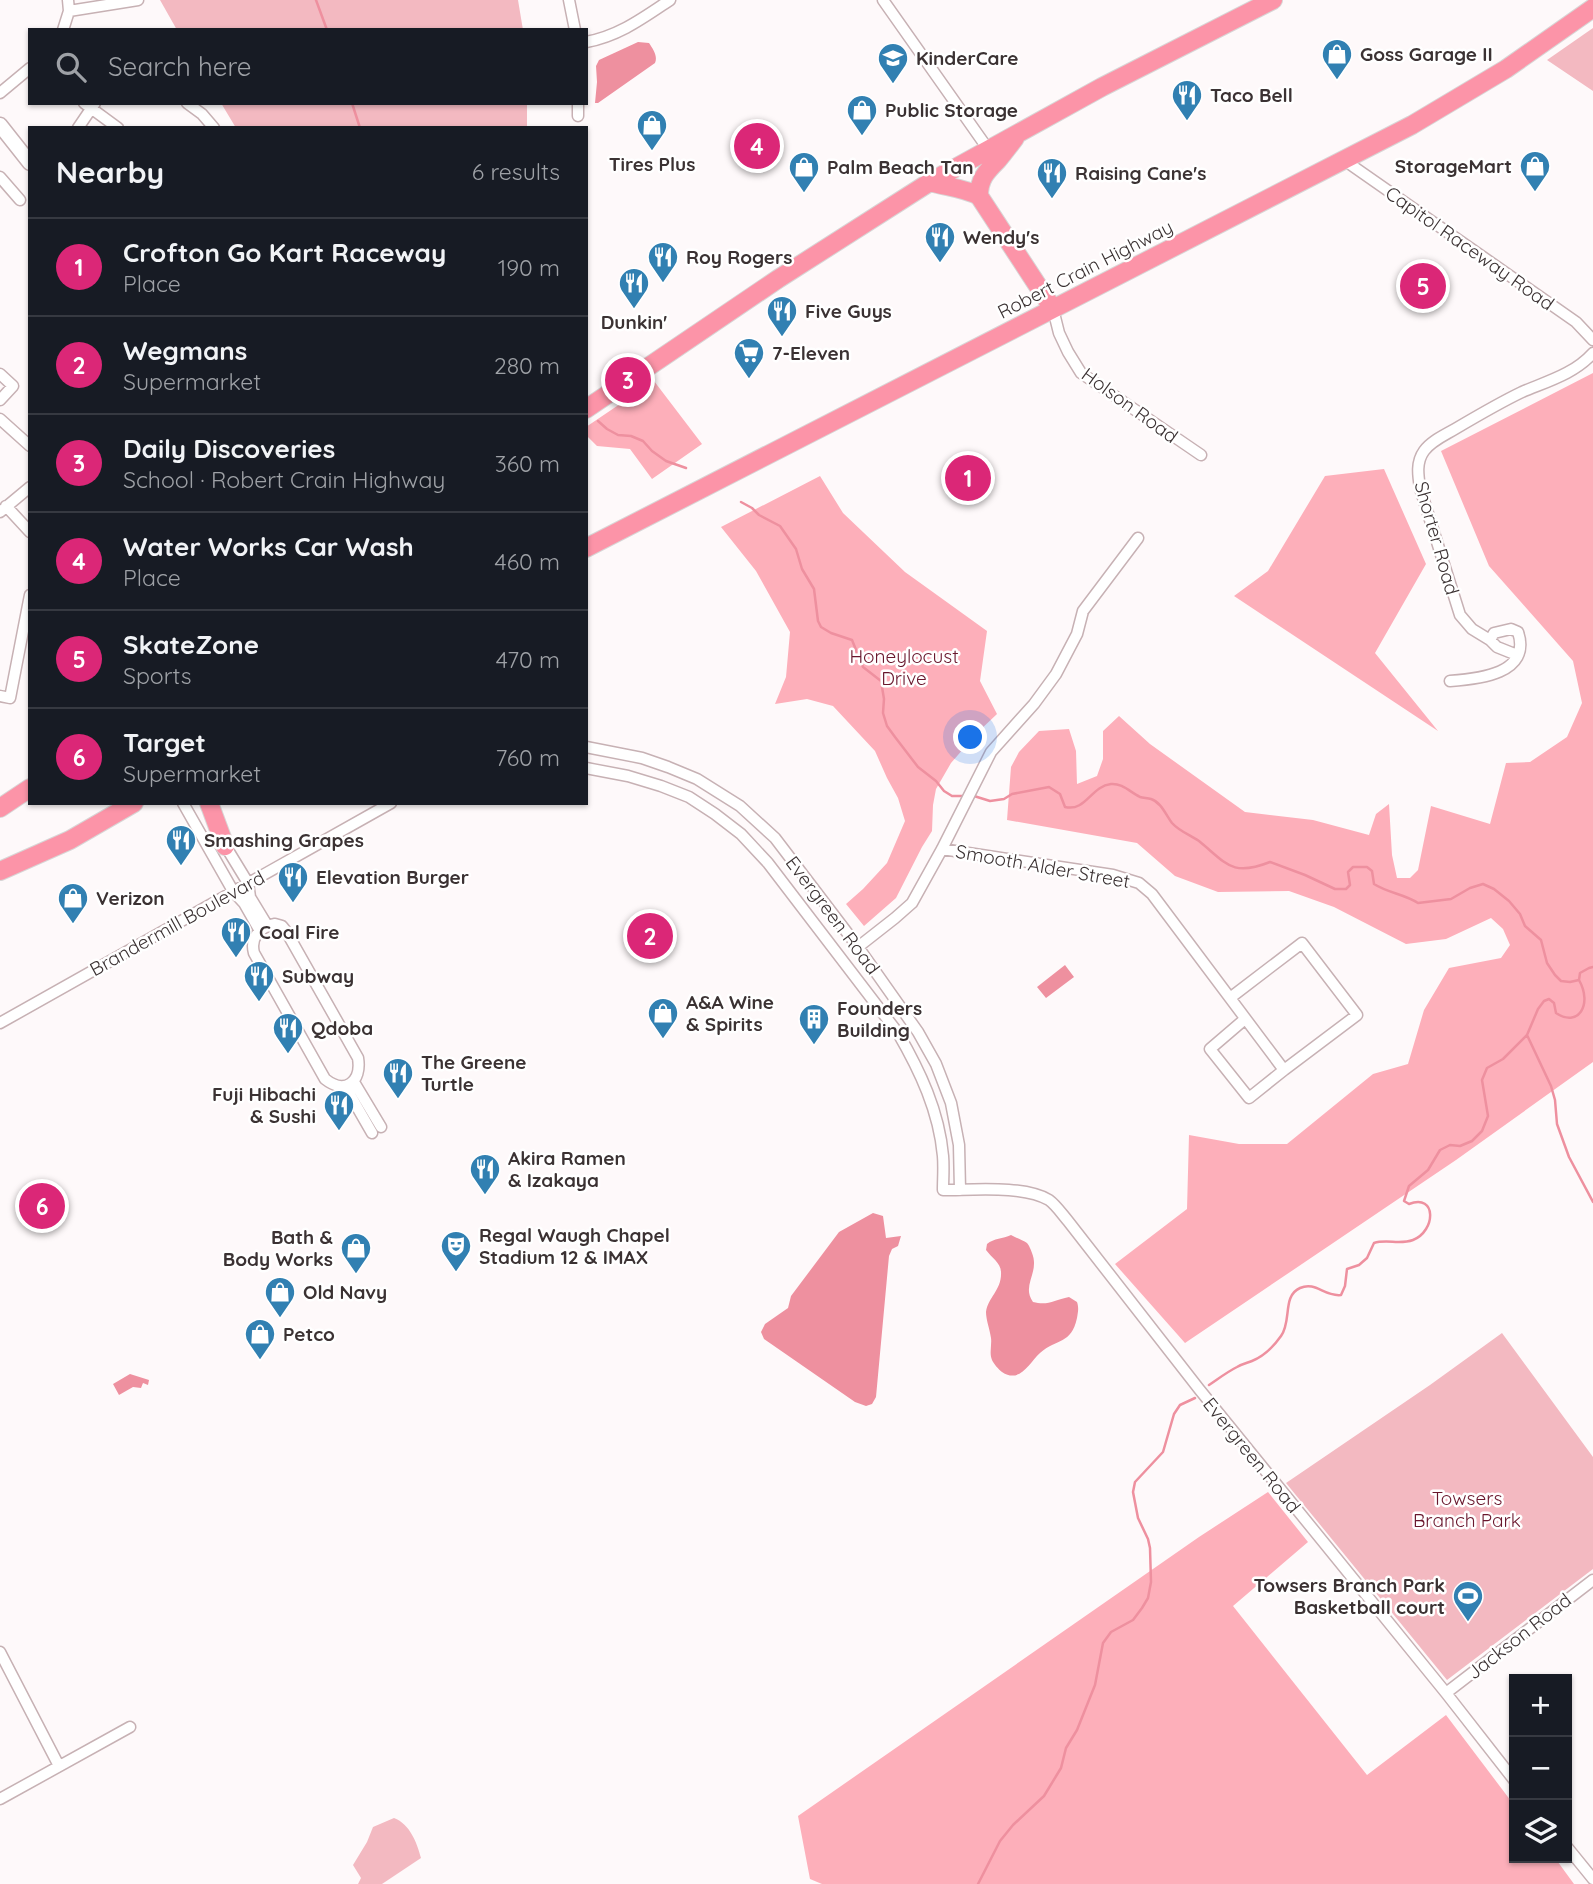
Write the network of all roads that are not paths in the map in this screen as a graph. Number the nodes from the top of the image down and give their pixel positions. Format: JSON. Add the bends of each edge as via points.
{"nodes":[{"id":1,"x":138,"y":0,"type":"edge"},
{"id":2,"x":569,"y":0,"type":"edge"},
{"id":3,"x":670,"y":0,"type":"edge"},
{"id":4,"x":883,"y":0,"type":"edge"},
{"id":5,"x":1261,"y":3,"type":"edge"},
{"id":6,"x":68,"y":5,"type":"edge"},
{"id":7,"x":1593,"y":8,"type":"edge"},
{"id":8,"x":63,"y":28,"type":"edge"},
{"id":9,"x":575,"y":28,"type":"edge"},
{"id":10,"x":588,"y":41,"type":"edge"},
{"id":11,"x":28,"y":70,"type":"edge"},
{"id":12,"x":0,"y":93,"type":"edge"},
{"id":13,"x":90,"y":105,"type":"edge"},
{"id":14,"x":190,"y":105,"type":"edge"},
{"id":15,"x":578,"y":105,"type":"edge"},
{"id":16,"x":578,"y":116,"type":"dead end"},
{"id":17,"x":0,"y":123,"type":"edge"},
{"id":18,"x":79,"y":126,"type":"edge"},
{"id":19,"x":116,"y":126,"type":"edge"},
{"id":20,"x":212,"y":126,"type":"edge"},
{"id":21,"x":1021,"y":131,"type":"junction"},
{"id":22,"x":988,"y":149,"type":"junction"},
{"id":23,"x":28,"y":151,"type":"edge"},
{"id":24,"x":28,"y":160,"type":"edge"},
{"id":25,"x":1344,"y":160,"type":"junction"},
{"id":26,"x":0,"y":177,"type":"edge"},
{"id":27,"x":930,"y":182,"type":"junction"},
{"id":28,"x":979,"y":196,"type":"junction"},
{"id":29,"x":20,"y":200,"type":"dead end"},
{"id":30,"x":1053,"y":309,"type":"junction"},
{"id":31,"x":1593,"y":340,"type":"edge"},
{"id":32,"x":1593,"y":352,"type":"edge"},
{"id":33,"x":0,"y":374,"type":"edge"},
{"id":34,"x":0,"y":400,"type":"edge"},
{"id":35,"x":588,"y":408,"type":"edge"},
{"id":36,"x":0,"y":419,"type":"edge"},
{"id":37,"x":28,"y":444,"type":"edge"},
{"id":38,"x":1201,"y":456,"type":"dead end"},
{"id":39,"x":28,"y":489,"type":"edge"},
{"id":40,"x":3,"y":509,"type":"edge"},
{"id":41,"x":28,"y":529,"type":"edge"},
{"id":42,"x":1138,"y":538,"type":"dead end"},
{"id":43,"x":588,"y":549,"type":"edge"},
{"id":44,"x":28,"y":605,"type":"edge"},
{"id":45,"x":1490,"y":640,"type":"junction"},
{"id":46,"x":1517,"y":655,"type":"junction"},
{"id":47,"x":1450,"y":681,"type":"dead end"},
{"id":48,"x":0,"y":696,"type":"edge"},
{"id":49,"x":588,"y":747,"type":"edge"},
{"id":50,"x":588,"y":768,"type":"edge"},
{"id":51,"x":28,"y":789,"type":"edge"},
{"id":52,"x":110,"y":805,"type":"edge"},
{"id":53,"x":131,"y":805,"type":"edge"},
{"id":54,"x":184,"y":805,"type":"edge"},
{"id":55,"x":201,"y":805,"type":"edge"},
{"id":56,"x":210,"y":805,"type":"edge"},
{"id":57,"x":386,"y":805,"type":"edge"},
{"id":58,"x":0,"y":808,"type":"edge"},
{"id":59,"x":225,"y":846,"type":"junction"},
{"id":60,"x":942,"y":849,"type":"junction"},
{"id":61,"x":0,"y":870,"type":"edge"},
{"id":62,"x":248,"y":883,"type":"junction"},
{"id":63,"x":233,"y":891,"type":"junction"},
{"id":64,"x":263,"y":928,"type":"junction"},
{"id":65,"x":858,"y":947,"type":"junction"},
{"id":66,"x":1230,"y":998,"type":"junction"},
{"id":67,"x":1245,"y":1018,"type":"junction"},
{"id":68,"x":0,"y":1023,"type":"edge"},
{"id":69,"x":1284,"y":1070,"type":"junction"},
{"id":70,"x":349,"y":1084,"type":"junction"},
{"id":71,"x":376,"y":1130,"type":"dead end"},
{"id":72,"x":960,"y":1190,"type":"junction"},
{"id":73,"x":1593,"y":1580,"type":"edge"},
{"id":74,"x":0,"y":1652,"type":"edge"},
{"id":75,"x":1446,"y":1693,"type":"junction"},
{"id":76,"x":130,"y":1727,"type":"dead end"},
{"id":77,"x":59,"y":1766,"type":"junction"},
{"id":78,"x":1509,"y":1774,"type":"edge"},
{"id":79,"x":0,"y":1799,"type":"edge"},
{"id":80,"x":1572,"y":1852,"type":"edge"},
{"id":81,"x":1593,"y":1879,"type":"edge"}],
"edges":[{"from":1,"to":6,"type":"street"},
{"from":2,"to":9,"type":"street"},
{"from":3,"to":10,"type":"street","via":[[628,28]]},
{"from":4,"to":22,"type":"street"},
{"from":5,"to":21,"type":"highway"},
{"from":6,"to":8,"type":"street"},
{"from":7,"to":25,"type":"highway","name":"Robert Crain Highway","via":[[1493,77]]},
{"from":11,"to":12,"type":"street"},
{"from":13,"to":18,"type":"street"},
{"from":13,"to":19,"type":"street"},
{"from":14,"to":20,"type":"street"},
{"from":15,"to":16,"type":"street"},
{"from":17,"to":23,"type":"street"},
{"from":17,"to":24,"type":"street"},
{"from":21,"to":22,"type":"highway"},
{"from":21,"to":28,"type":"highway","via":[[986,171]]},
{"from":22,"to":27,"type":"highway"},
{"from":25,"to":30,"type":"highway","name":"Robert Crain Highway"},
{"from":25,"to":31,"type":"street","name":"Capitol Raceway Road","via":[[1576,322]]},
{"from":26,"to":29,"type":"street"},
{"from":27,"to":28,"type":"highway"},
{"from":27,"to":35,"type":"highway"},
{"from":28,"to":30,"type":"highway"},
{"from":30,"to":38,"type":"street","name":"Holson Road","via":[[1059,334],[1081,373]]},
{"from":30,"to":43,"type":"highway","name":"Robert Crain Highway"},
{"from":32,"to":45,"type":"street","name":"Shorter Road","via":[[1567,373],[1484,412],[1433,443],[1419,462],[1420,488],[1460,615]]},
{"from":33,"to":34,"type":"street","via":[[13,386]]},
{"from":36,"to":37,"type":"street"},
{"from":39,"to":40,"type":"street"},
{"from":40,"to":41,"type":"street"},
{"from":42,"to":60,"type":"street","via":[[1083,611],[1077,634],[1056,674],[991,752]]},
{"from":44,"to":48,"type":"street","via":[[10,698]]},
{"from":45,"to":46,"type":"street","name":"Shorter Road"},
{"from":45,"to":46,"type":"street","via":[[1502,630],[1518,632]]},
{"from":46,"to":47,"type":"street","via":[[1495,675]]},
{"from":49,"to":65,"type":"street","name":"Evergreen Road","via":[[668,767],[707,784],[740,806],[775,838]]},
{"from":50,"to":72,"type":"street","name":"Evergreen Road","via":[[650,782],[689,797],[741,834],[768,863],[898,1033],[927,1087],[943,1156],[943,1190]]},
{"from":51,"to":58,"type":"highway"},
{"from":52,"to":61,"type":"highway"},
{"from":53,"to":61,"type":"highway","via":[[70,840]]},
{"from":54,"to":63,"type":"street"},
{"from":55,"to":59,"type":"street"},
{"from":56,"to":59,"type":"highway"},
{"from":57,"to":62,"type":"street","name":"Brandermill Boulevard"},
{"from":59,"to":62,"type":"street"},
{"from":60,"to":65,"type":"street","via":[[912,903]]},
{"from":60,"to":66,"type":"street","name":"Smooth Alder Street","via":[[1139,883]]},
{"from":62,"to":63,"type":"street","name":"Brandermill Boulevard"},
{"from":62,"to":64,"type":"street"},
{"from":63,"to":64,"type":"street"},
{"from":63,"to":68,"type":"street","name":"Brandermill Boulevard"},
{"from":64,"to":70,"type":"street","via":[[253,940],[254,953],[325,1079]]},
{"from":64,"to":70,"type":"street","via":[[275,924],[286,930],[358,1058],[360,1068]]},
{"from":65,"to":72,"type":"street","name":"Evergreen Road","via":[[936,1063],[951,1103],[959,1145]]},
{"from":66,"to":67,"type":"street","name":"Smooth Alder Street"},
{"from":66,"to":69,"type":"street","via":[[1302,943],[1357,1015]]},
{"from":67,"to":69,"type":"street","name":"Smooth Alder Street"},
{"from":67,"to":69,"type":"street","via":[[1210,1049],[1249,1098]]},
{"from":70,"to":71,"type":"street"},
{"from":72,"to":75,"type":"street","name":"Evergreen Road","via":[[1034,1193],[1051,1201]]},
{"from":73,"to":75,"type":"street","name":"Jackson Road"},
{"from":74,"to":77,"type":"street"},
{"from":75,"to":78,"type":"street","name":"Evergreen Road"},
{"from":76,"to":77,"type":"street"},
{"from":77,"to":79,"type":"street"},
{"from":80,"to":81,"type":"street"}]}
